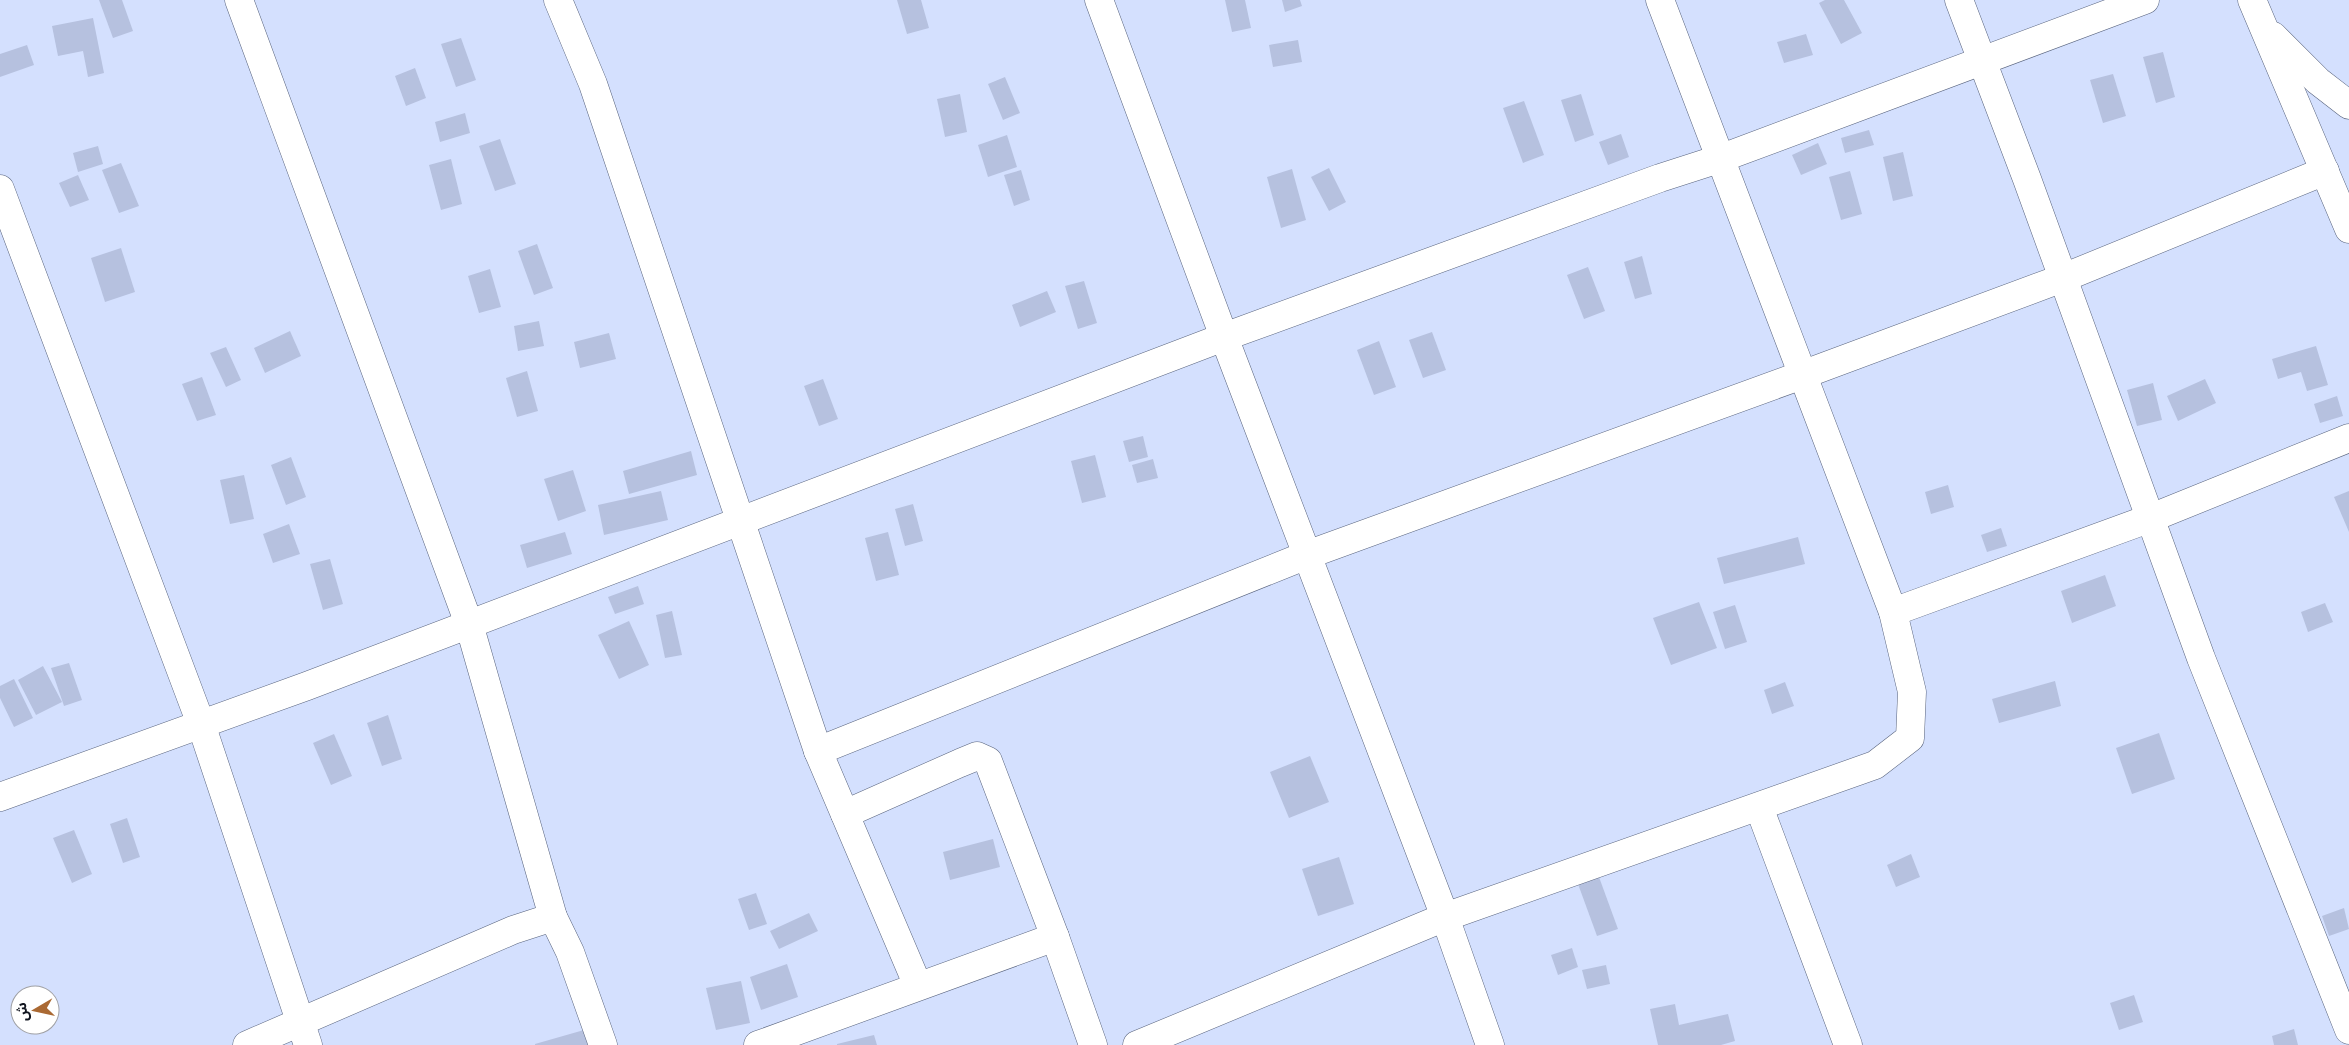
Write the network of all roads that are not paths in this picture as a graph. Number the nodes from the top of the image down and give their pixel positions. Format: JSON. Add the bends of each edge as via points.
{"nodes":[{"id":1,"x":239,"y":0,"type":"edge"},
{"id":2,"x":558,"y":0,"type":"edge"},
{"id":3,"x":1099,"y":0,"type":"edge"},
{"id":4,"x":1660,"y":0,"type":"edge"},
{"id":5,"x":1959,"y":0,"type":"edge"},
{"id":6,"x":2145,"y":0,"type":"edge"},
{"id":7,"x":2252,"y":0,"type":"edge"},
{"id":8,"x":2264,"y":26,"type":"junction"},
{"id":9,"x":1982,"y":60,"type":"junction"},
{"id":10,"x":2349,"y":105,"type":"edge"},
{"id":11,"x":1719,"y":159,"type":"junction"},
{"id":12,"x":2324,"y":171,"type":"junction"},
{"id":13,"x":0,"y":188,"type":"edge"},
{"id":14,"x":2349,"y":229,"type":"edge"},
{"id":15,"x":2063,"y":278,"type":"junction"},
{"id":16,"x":1224,"y":337,"type":"junction"},
{"id":17,"x":1802,"y":376,"type":"junction"},
{"id":18,"x":2349,"y":438,"type":"edge"},
{"id":19,"x":2151,"y":518,"type":"junction"},
{"id":20,"x":740,"y":522,"type":"junction"},
{"id":21,"x":1307,"y":555,"type":"junction"},
{"id":22,"x":1893,"y":612,"type":"junction"},
{"id":23,"x":469,"y":624,"type":"junction"},
{"id":24,"x":201,"y":724,"type":"junction"},
{"id":25,"x":818,"y":751,"type":"junction"},
{"id":26,"x":0,"y":797,"type":"edge"},
{"id":27,"x":1758,"y":807,"type":"junction"},
{"id":28,"x":844,"y":814,"type":"junction"},
{"id":29,"x":553,"y":917,"type":"junction"},
{"id":30,"x":1445,"y":917,"type":"junction"},
{"id":31,"x":1055,"y":938,"type":"junction"},
{"id":32,"x":918,"y":986,"type":"junction"},
{"id":33,"x":2349,"y":1030,"type":"edge"},
{"id":34,"x":303,"y":1034,"type":"edge"},
{"id":35,"x":247,"y":1045,"type":"edge"},
{"id":36,"x":603,"y":1045,"type":"edge"},
{"id":37,"x":758,"y":1045,"type":"edge"},
{"id":38,"x":1093,"y":1045,"type":"edge"},
{"id":39,"x":1137,"y":1045,"type":"edge"},
{"id":40,"x":1490,"y":1045,"type":"edge"},
{"id":41,"x":1848,"y":1045,"type":"edge"}],
"edges":[{"from":1,"to":23,"type":"street"},
{"from":2,"to":20,"type":"street","via":[[593,84]]},
{"from":3,"to":16,"type":"street"},
{"from":4,"to":11,"type":"street"},
{"from":5,"to":9,"type":"street"},
{"from":6,"to":9,"type":"street"},
{"from":7,"to":8,"type":"street"},
{"from":8,"to":10,"type":"street","via":[[2318,81]]},
{"from":8,"to":12,"type":"street"},
{"from":9,"to":11,"type":"street"},
{"from":9,"to":15,"type":"street"},
{"from":11,"to":16,"type":"street"},
{"from":11,"to":17,"type":"street"},
{"from":12,"to":14,"type":"street"},
{"from":12,"to":15,"type":"street"},
{"from":13,"to":24,"type":"street"},
{"from":15,"to":17,"type":"street"},
{"from":15,"to":19,"type":"street"},
{"from":16,"to":20,"type":"street"},
{"from":16,"to":21,"type":"street"},
{"from":17,"to":21,"type":"street"},
{"from":17,"to":22,"type":"street"},
{"from":18,"to":19,"type":"street"},
{"from":19,"to":22,"type":"street"},
{"from":19,"to":33,"type":"street","via":[[2201,658]]},
{"from":20,"to":23,"type":"street"},
{"from":20,"to":25,"type":"street"},
{"from":21,"to":25,"type":"street"},
{"from":21,"to":30,"type":"street"},
{"from":22,"to":27,"type":"street","via":[[1912,692],[1910,738],[1875,765]]},
{"from":23,"to":24,"type":"street"},
{"from":23,"to":29,"type":"street"},
{"from":24,"to":26,"type":"street"},
{"from":24,"to":34,"type":"street"},
{"from":25,"to":28,"type":"street"},
{"from":27,"to":30,"type":"street"},
{"from":27,"to":41,"type":"street"},
{"from":28,"to":31,"type":"street","via":[[977,756],[988,761]]},
{"from":28,"to":32,"type":"street"},
{"from":29,"to":34,"type":"street","via":[[513,930]]},
{"from":29,"to":36,"type":"street","via":[[570,952]]},
{"from":30,"to":39,"type":"street"},
{"from":30,"to":40,"type":"street"},
{"from":31,"to":32,"type":"street"},
{"from":31,"to":38,"type":"street"},
{"from":32,"to":37,"type":"street"},
{"from":34,"to":35,"type":"street"}]}
